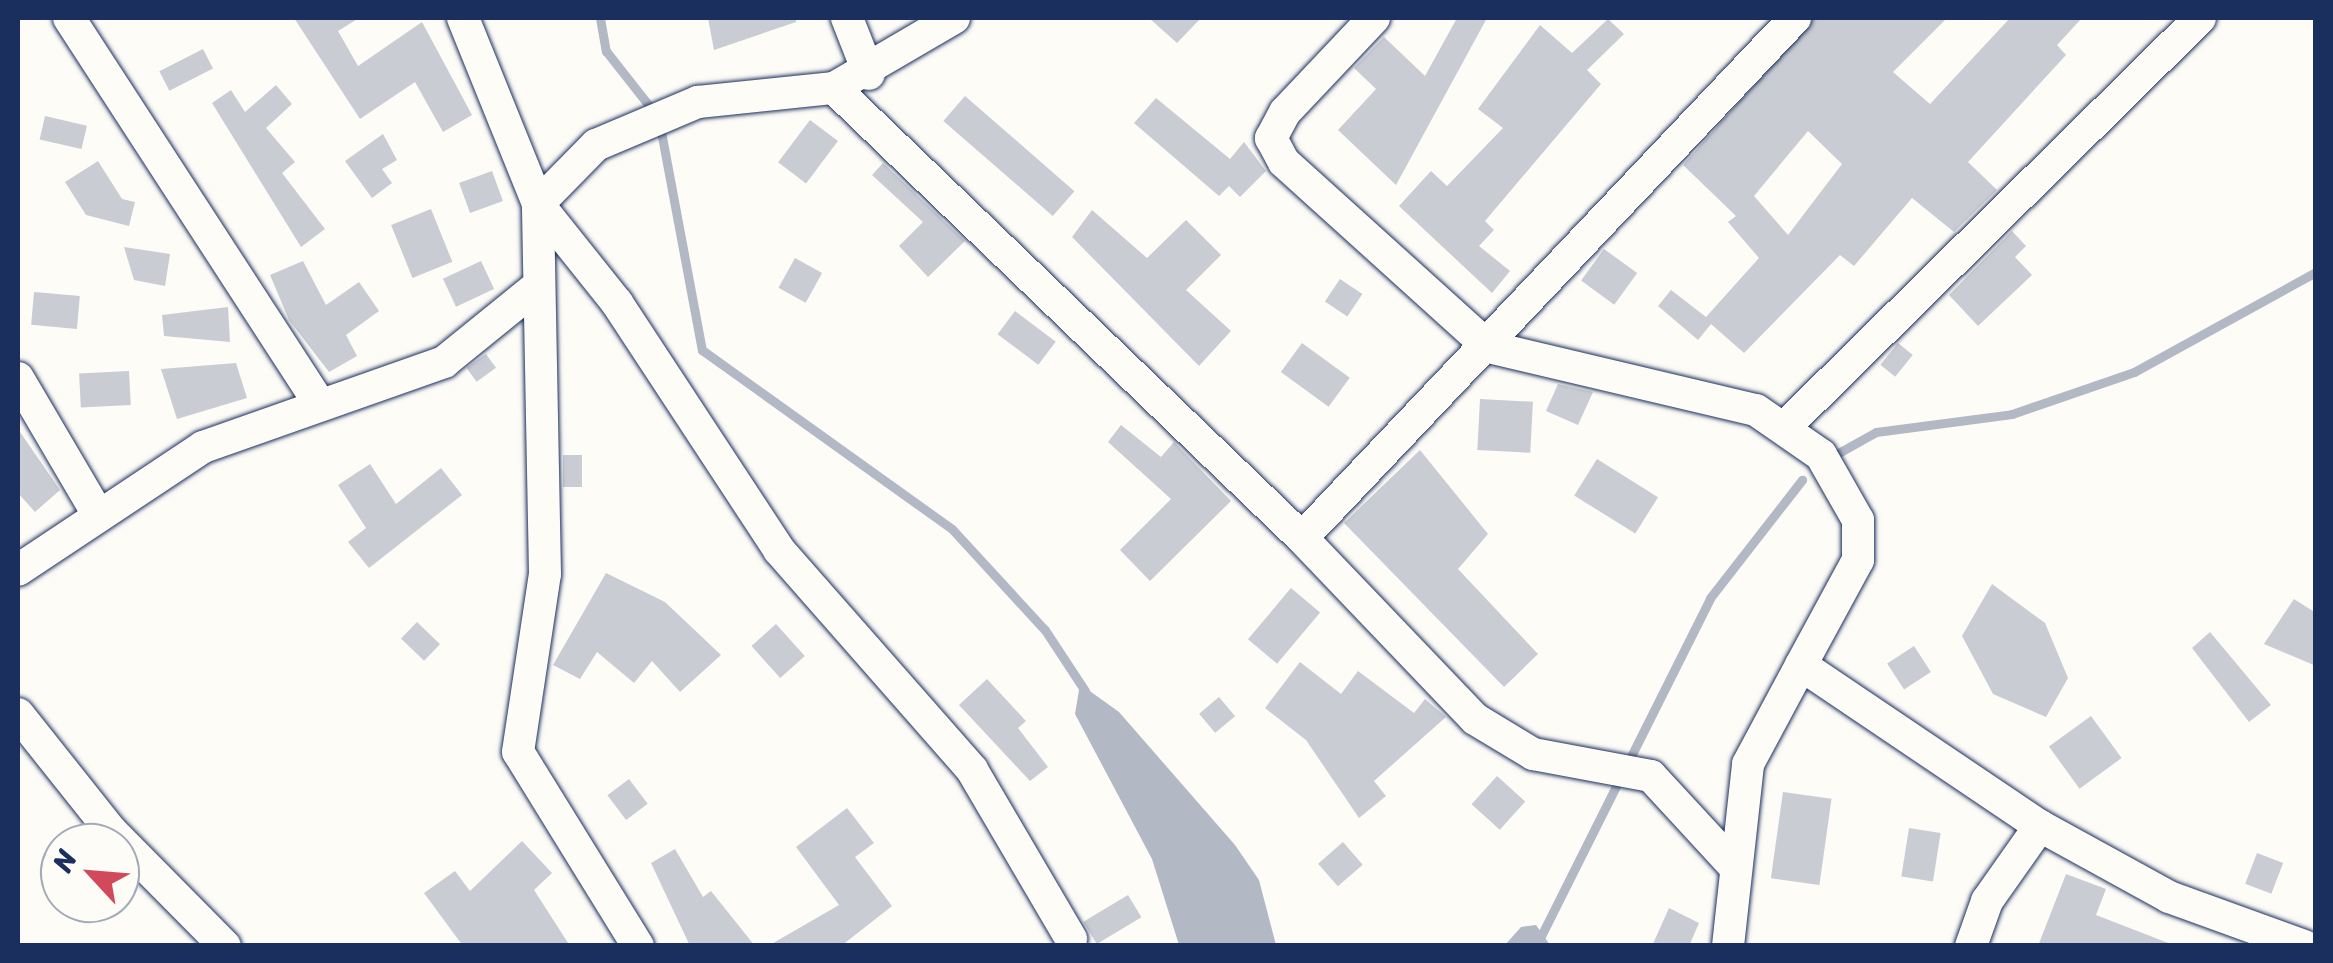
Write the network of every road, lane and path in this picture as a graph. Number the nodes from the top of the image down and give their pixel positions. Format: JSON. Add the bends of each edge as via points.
{"nodes":[{"id":1,"x":70,"y":18,"type":"edge"},
{"id":2,"x":464,"y":18,"type":"edge"},
{"id":3,"x":847,"y":18,"type":"edge"},
{"id":4,"x":954,"y":18,"type":"edge"},
{"id":5,"x":1374,"y":18,"type":"edge"},
{"id":6,"x":1795,"y":18,"type":"edge"},
{"id":7,"x":2200,"y":18,"type":"edge"},
{"id":8,"x":868,"y":74,"type":"junction"},
{"id":9,"x":834,"y":88,"type":"junction"},
{"id":10,"x":538,"y":204,"type":"junction"},
{"id":11,"x":534,"y":290,"type":"junction"},
{"id":12,"x":1488,"y":347,"type":"junction"},
{"id":13,"x":18,"y":378,"type":"edge"},
{"id":14,"x":320,"y":404,"type":"junction"},
{"id":15,"x":1787,"y":425,"type":"junction"},
{"id":16,"x":96,"y":510,"type":"junction"},
{"id":17,"x":1302,"y":538,"type":"junction"},
{"id":18,"x":18,"y":570,"type":"edge"},
{"id":19,"x":1802,"y":665,"type":"junction"},
{"id":20,"x":18,"y":714,"type":"edge"},
{"id":21,"x":2040,"y":826,"type":"junction"},
{"id":22,"x":1735,"y":868,"type":"junction"},
{"id":23,"x":1071,"y":939,"type":"dead end"},
{"id":24,"x":225,"y":946,"type":"edge"},
{"id":25,"x":638,"y":946,"type":"edge"},
{"id":26,"x":1728,"y":946,"type":"edge"},
{"id":27,"x":1971,"y":946,"type":"edge"},
{"id":28,"x":2304,"y":946,"type":"edge"}],
"edges":[{"from":1,"to":14,"type":"street"},
{"from":2,"to":10,"type":"street"},
{"from":3,"to":8,"type":"street"},
{"from":4,"to":8,"type":"street"},
{"from":5,"to":12,"type":"street","via":[[1271,138],[1284,162]]},
{"from":6,"to":12,"type":"street"},
{"from":7,"to":15,"type":"street"},
{"from":8,"to":9,"type":"street"},
{"from":9,"to":10,"type":"street","via":[[698,102],[596,145]]},
{"from":9,"to":17,"type":"street"},
{"from":10,"to":11,"type":"street"},
{"from":10,"to":23,"type":"street","via":[[617,303],[779,550],[972,770]]},
{"from":11,"to":14,"type":"street","via":[[444,362]]},
{"from":11,"to":25,"type":"street","via":[[544,574],[518,752]]},
{"from":12,"to":15,"type":"street"},
{"from":12,"to":17,"type":"street"},
{"from":13,"to":16,"type":"street"},
{"from":14,"to":16,"type":"street","via":[[204,447]]},
{"from":15,"to":19,"type":"street","via":[[1821,455],[1861,528],[1858,560]]},
{"from":16,"to":18,"type":"street"},
{"from":17,"to":22,"type":"street","via":[[1498,737],[1533,754],[1651,776]]},
{"from":19,"to":21,"type":"street"},
{"from":19,"to":22,"type":"street","via":[[1748,764]]},
{"from":20,"to":24,"type":"street","via":[[111,831]]},
{"from":21,"to":27,"type":"street","via":[[1987,902]]},
{"from":21,"to":28,"type":"street","via":[[2170,896]]},
{"from":22,"to":26,"type":"street"}]}
